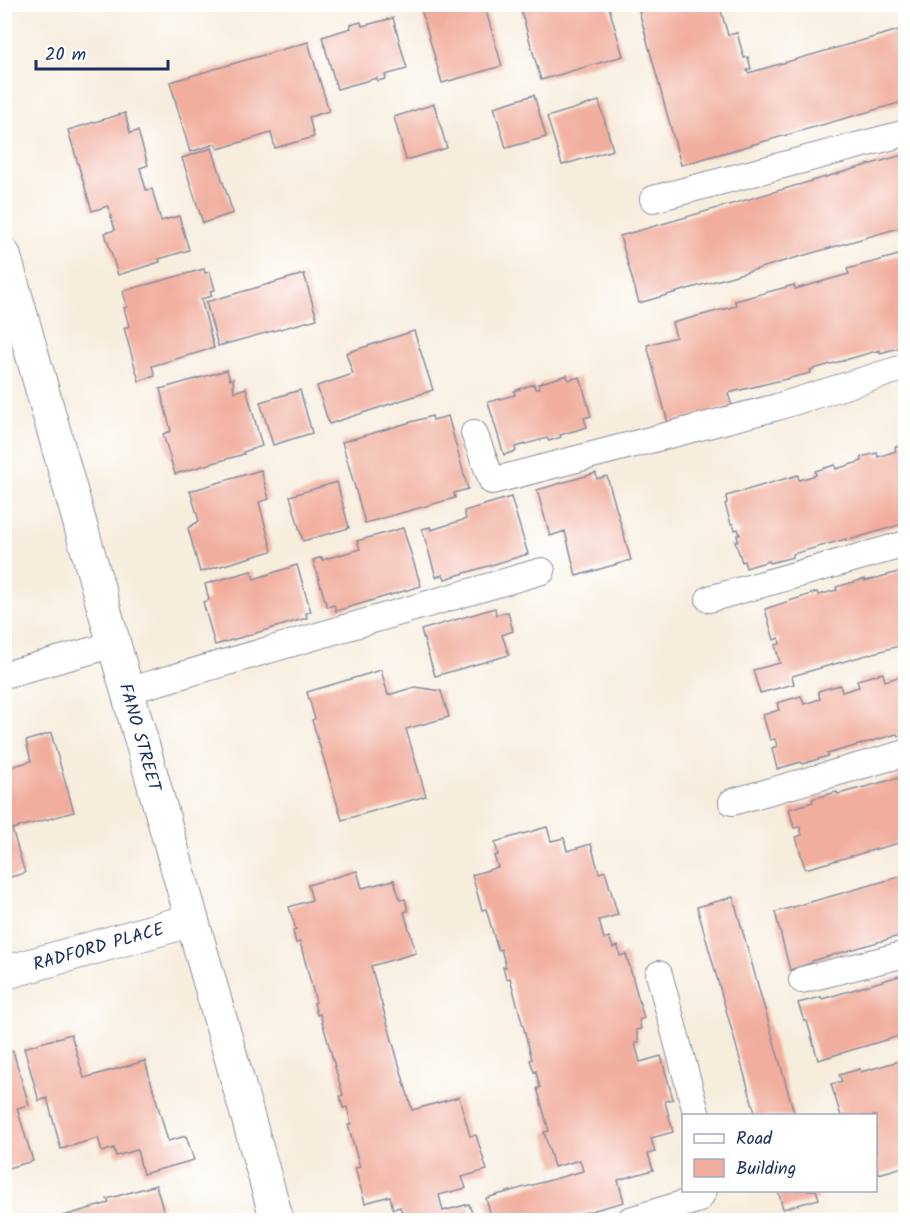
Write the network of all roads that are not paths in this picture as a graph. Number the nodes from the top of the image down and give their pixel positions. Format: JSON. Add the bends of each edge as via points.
{"nodes":[{"id":1,"x":906,"y":133,"type":"edge"},
{"id":2,"x":653,"y":199,"type":"dead end"},
{"id":3,"x":4,"y":255,"type":"edge"},
{"id":4,"x":906,"y":367,"type":"edge"},
{"id":5,"x":474,"y":433,"type":"dead end"},
{"id":6,"x":906,"y":544,"type":"edge"},
{"id":7,"x":542,"y":571,"type":"dead end"},
{"id":8,"x":709,"y":599,"type":"dead end"},
{"id":9,"x":115,"y":644,"type":"junction"},
{"id":10,"x":4,"y":675,"type":"edge"},
{"id":11,"x":128,"y":691,"type":"junction"},
{"id":12,"x":906,"y":753,"type":"edge"},
{"id":13,"x":732,"y":802,"type":"dead end"},
{"id":14,"x":192,"y":920,"type":"junction"},
{"id":15,"x":906,"y":954,"type":"edge"},
{"id":16,"x":4,"y":973,"type":"edge"},
{"id":17,"x":659,"y":974,"type":"dead end"},
{"id":18,"x":802,"y":980,"type":"dead end"},
{"id":19,"x":696,"y":1114,"type":"edge"},
{"id":20,"x":703,"y":1192,"type":"edge"},
{"id":21,"x":277,"y":1221,"type":"edge"},
{"id":22,"x":630,"y":1221,"type":"edge"}],
"edges":[{"from":1,"to":2,"type":"lane"},
{"from":3,"to":9,"type":"street","name":"FANO STREET"},
{"from":4,"to":5,"type":"lane","via":[[777,407],[492,481]]},
{"from":6,"to":8,"type":"lane"},
{"from":7,"to":11,"type":"lane"},
{"from":9,"to":10,"type":"lane"},
{"from":9,"to":11,"type":"street","name":"FANO STREET"},
{"from":11,"to":14,"type":"street","name":"FANO STREET"},
{"from":12,"to":13,"type":"lane"},
{"from":14,"to":16,"type":"street","name":"RADFORD PLACE"},
{"from":14,"to":21,"type":"street","name":"FANO STREET"},
{"from":15,"to":18,"type":"lane"},
{"from":17,"to":19,"type":"lane"},
{"from":20,"to":22,"type":"lane","via":[[699,1199]]}]}
